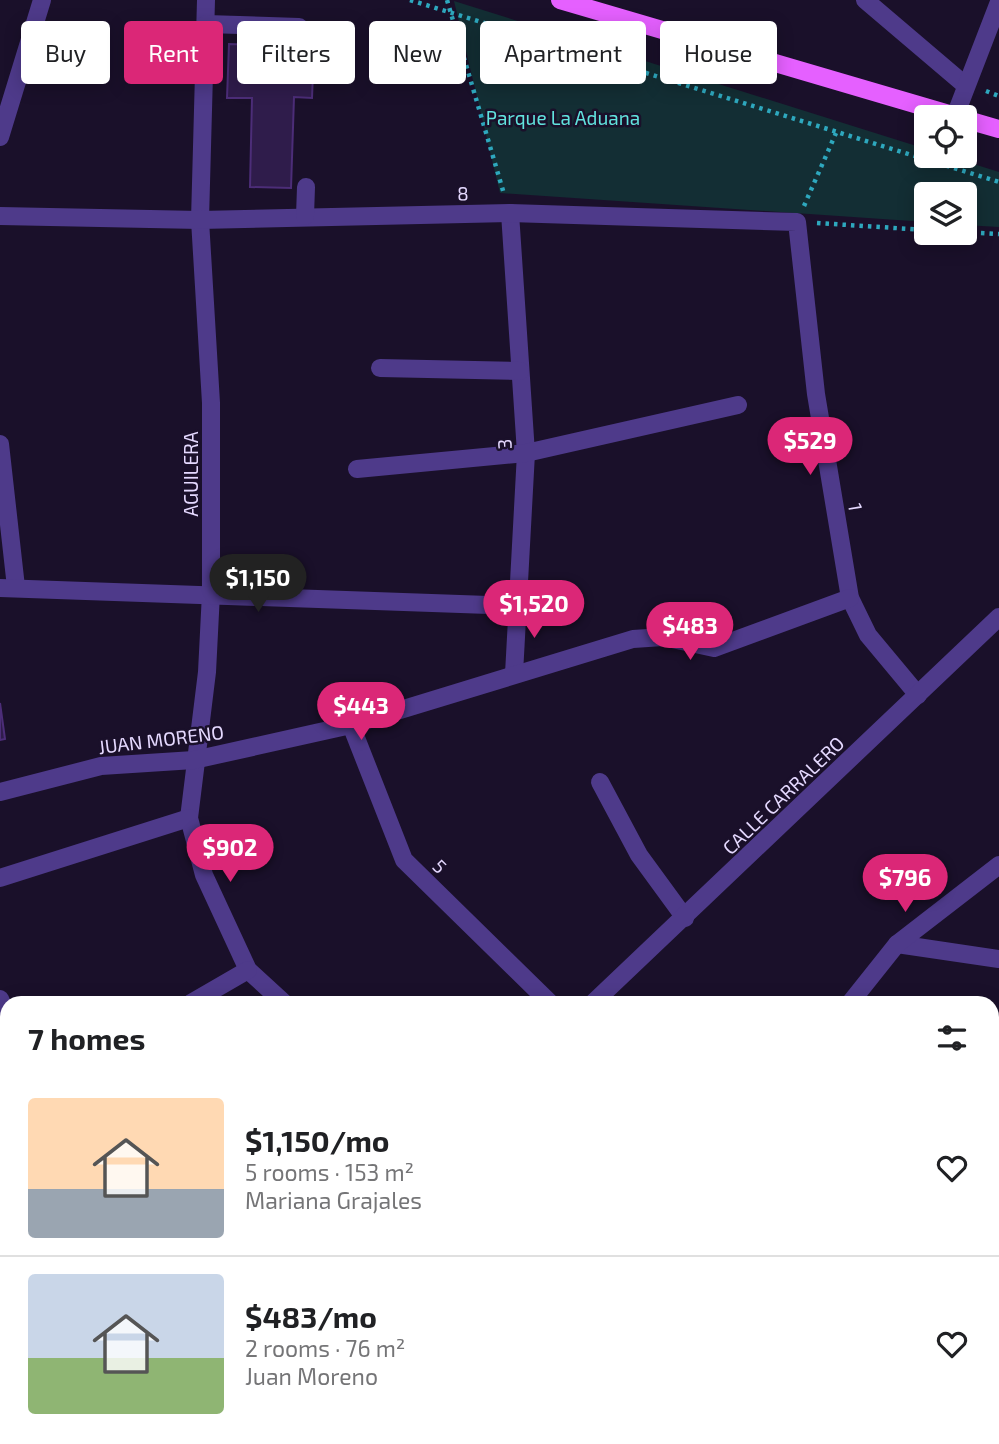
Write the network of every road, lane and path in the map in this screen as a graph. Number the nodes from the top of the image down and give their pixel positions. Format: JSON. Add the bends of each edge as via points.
{"nodes":[{"id":1,"x":42,"y":0,"type":"edge"},
{"id":2,"x":206,"y":0,"type":"edge"},
{"id":3,"x":410,"y":0,"type":"edge"},
{"id":4,"x":447,"y":0,"type":"edge"},
{"id":5,"x":560,"y":0,"type":"edge"},
{"id":6,"x":865,"y":0,"type":"edge"},
{"id":7,"x":999,"y":2,"type":"edge"},
{"id":8,"x":450,"y":12,"type":"junction"},
{"id":9,"x":206,"y":21,"type":"edge"},
{"id":10,"x":204,"y":84,"type":"edge"},
{"id":11,"x":965,"y":85,"type":"junction"},
{"id":12,"x":918,"y":105,"type":"edge"},
{"id":13,"x":961,"y":105,"type":"edge"},
{"id":14,"x":977,"y":122,"type":"edge"},
{"id":15,"x":999,"y":129,"type":"edge"},
{"id":16,"x":836,"y":133,"type":"junction"},
{"id":17,"x":0,"y":137,"type":"edge"},
{"id":18,"x":999,"y":182,"type":"edge"},
{"id":19,"x":306,"y":187,"type":"dead end"},
{"id":20,"x":510,"y":213,"type":"junction"},
{"id":21,"x":0,"y":216,"type":"edge"},
{"id":22,"x":305,"y":216,"type":"junction"},
{"id":23,"x":200,"y":220,"type":"junction"},
{"id":24,"x":797,"y":222,"type":"junction"},
{"id":25,"x":914,"y":229,"type":"edge"},
{"id":26,"x":977,"y":233,"type":"edge"},
{"id":27,"x":999,"y":234,"type":"edge"},
{"id":28,"x":380,"y":368,"type":"dead end"},
{"id":29,"x":520,"y":371,"type":"junction"},
{"id":30,"x":738,"y":405,"type":"dead end"},
{"id":31,"x":0,"y":444,"type":"edge"},
{"id":32,"x":526,"y":453,"type":"junction"},
{"id":33,"x":357,"y":469,"type":"dead end"},
{"id":34,"x":8,"y":587,"type":"edge"},
{"id":35,"x":211,"y":593,"type":"junction"},
{"id":36,"x":850,"y":598,"type":"junction"},
{"id":37,"x":516,"y":606,"type":"junction"},
{"id":38,"x":999,"y":617,"type":"edge"},
{"id":39,"x":514,"y":674,"type":"junction"},
{"id":40,"x":918,"y":695,"type":"junction"},
{"id":41,"x":351,"y":725,"type":"junction"},
{"id":42,"x":194,"y":760,"type":"junction"},
{"id":43,"x":600,"y":782,"type":"dead end"},
{"id":44,"x":0,"y":792,"type":"edge"},
{"id":45,"x":189,"y":818,"type":"junction"},
{"id":46,"x":999,"y":865,"type":"edge"},
{"id":47,"x":0,"y":878,"type":"edge"},
{"id":48,"x":685,"y":918,"type":"junction"},
{"id":49,"x":897,"y":944,"type":"junction"},
{"id":50,"x":999,"y":959,"type":"edge"},
{"id":51,"x":248,"y":970,"type":"junction"},
{"id":52,"x":203,"y":996,"type":"edge"},
{"id":53,"x":276,"y":996,"type":"edge"},
{"id":54,"x":543,"y":996,"type":"edge"},
{"id":55,"x":601,"y":996,"type":"edge"},
{"id":56,"x":856,"y":996,"type":"edge"}],
"edges":[{"from":1,"to":17,"type":"street"},
{"from":2,"to":9,"type":"street","name":"AGUILERA"},
{"from":3,"to":8,"type":"path"},
{"from":4,"to":8,"type":"path"},
{"from":5,"to":12,"type":"main road"},
{"from":6,"to":11,"type":"street"},
{"from":7,"to":11,"type":"street"},
{"from":8,"to":16,"type":"path"},
{"from":8,"to":20,"type":"path"},
{"from":10,"to":23,"type":"street","name":"AGUILERA"},
{"from":11,"to":13,"type":"street"},
{"from":14,"to":15,"type":"main road"},
{"from":16,"to":18,"type":"path"},
{"from":16,"to":24,"type":"path"},
{"from":19,"to":22,"type":"street"},
{"from":20,"to":22,"type":"street","name":"8"},
{"from":20,"to":24,"type":"street","name":"8"},
{"from":20,"to":29,"type":"street","name":"3"},
{"from":21,"to":23,"type":"street","name":"8"},
{"from":22,"to":23,"type":"street","name":"8"},
{"from":23,"to":35,"type":"street","name":"AGUILERA","via":[[211,403]]},
{"from":24,"to":25,"type":"path"},
{"from":24,"to":36,"type":"street","name":"1","via":[[817,394]]},
{"from":26,"to":27,"type":"path"},
{"from":28,"to":29,"type":"street"},
{"from":29,"to":32,"type":"street","name":"3"},
{"from":30,"to":32,"type":"street"},
{"from":31,"to":34,"type":"street"},
{"from":32,"to":33,"type":"street"},
{"from":32,"to":37,"type":"street","name":"3"},
{"from":34,"to":35,"type":"street"},
{"from":35,"to":37,"type":"street"},
{"from":35,"to":42,"type":"street","name":"AGUILERA","via":[[207,672]]},
{"from":36,"to":39,"type":"street","name":"JUAN MORENO","via":[[714,648],[663,637],[633,639]]},
{"from":36,"to":40,"type":"street","name":"1","via":[[868,635]]},
{"from":37,"to":39,"type":"street","name":"3"},
{"from":38,"to":40,"type":"street","name":"CALLE CARRALERO"},
{"from":39,"to":41,"type":"street","name":"JUAN MORENO"},
{"from":40,"to":48,"type":"street","name":"CALLE CARRALERO"},
{"from":41,"to":42,"type":"street","name":"JUAN MORENO"},
{"from":41,"to":54,"type":"street","name":"5","via":[[404,860]]},
{"from":42,"to":44,"type":"street","name":"JUAN MORENO","via":[[101,765]]},
{"from":42,"to":45,"type":"street","name":"AGUILERA"},
{"from":43,"to":48,"type":"street","via":[[639,855]]},
{"from":45,"to":47,"type":"street"},
{"from":45,"to":51,"type":"street","name":"AGUILERA","via":[[204,875]]},
{"from":46,"to":49,"type":"street"},
{"from":48,"to":55,"type":"street","name":"CALLE CARRALERO"},
{"from":49,"to":50,"type":"street"},
{"from":49,"to":56,"type":"street"},
{"from":51,"to":52,"type":"street"},
{"from":51,"to":53,"type":"street","name":"AGUILERA"}]}
